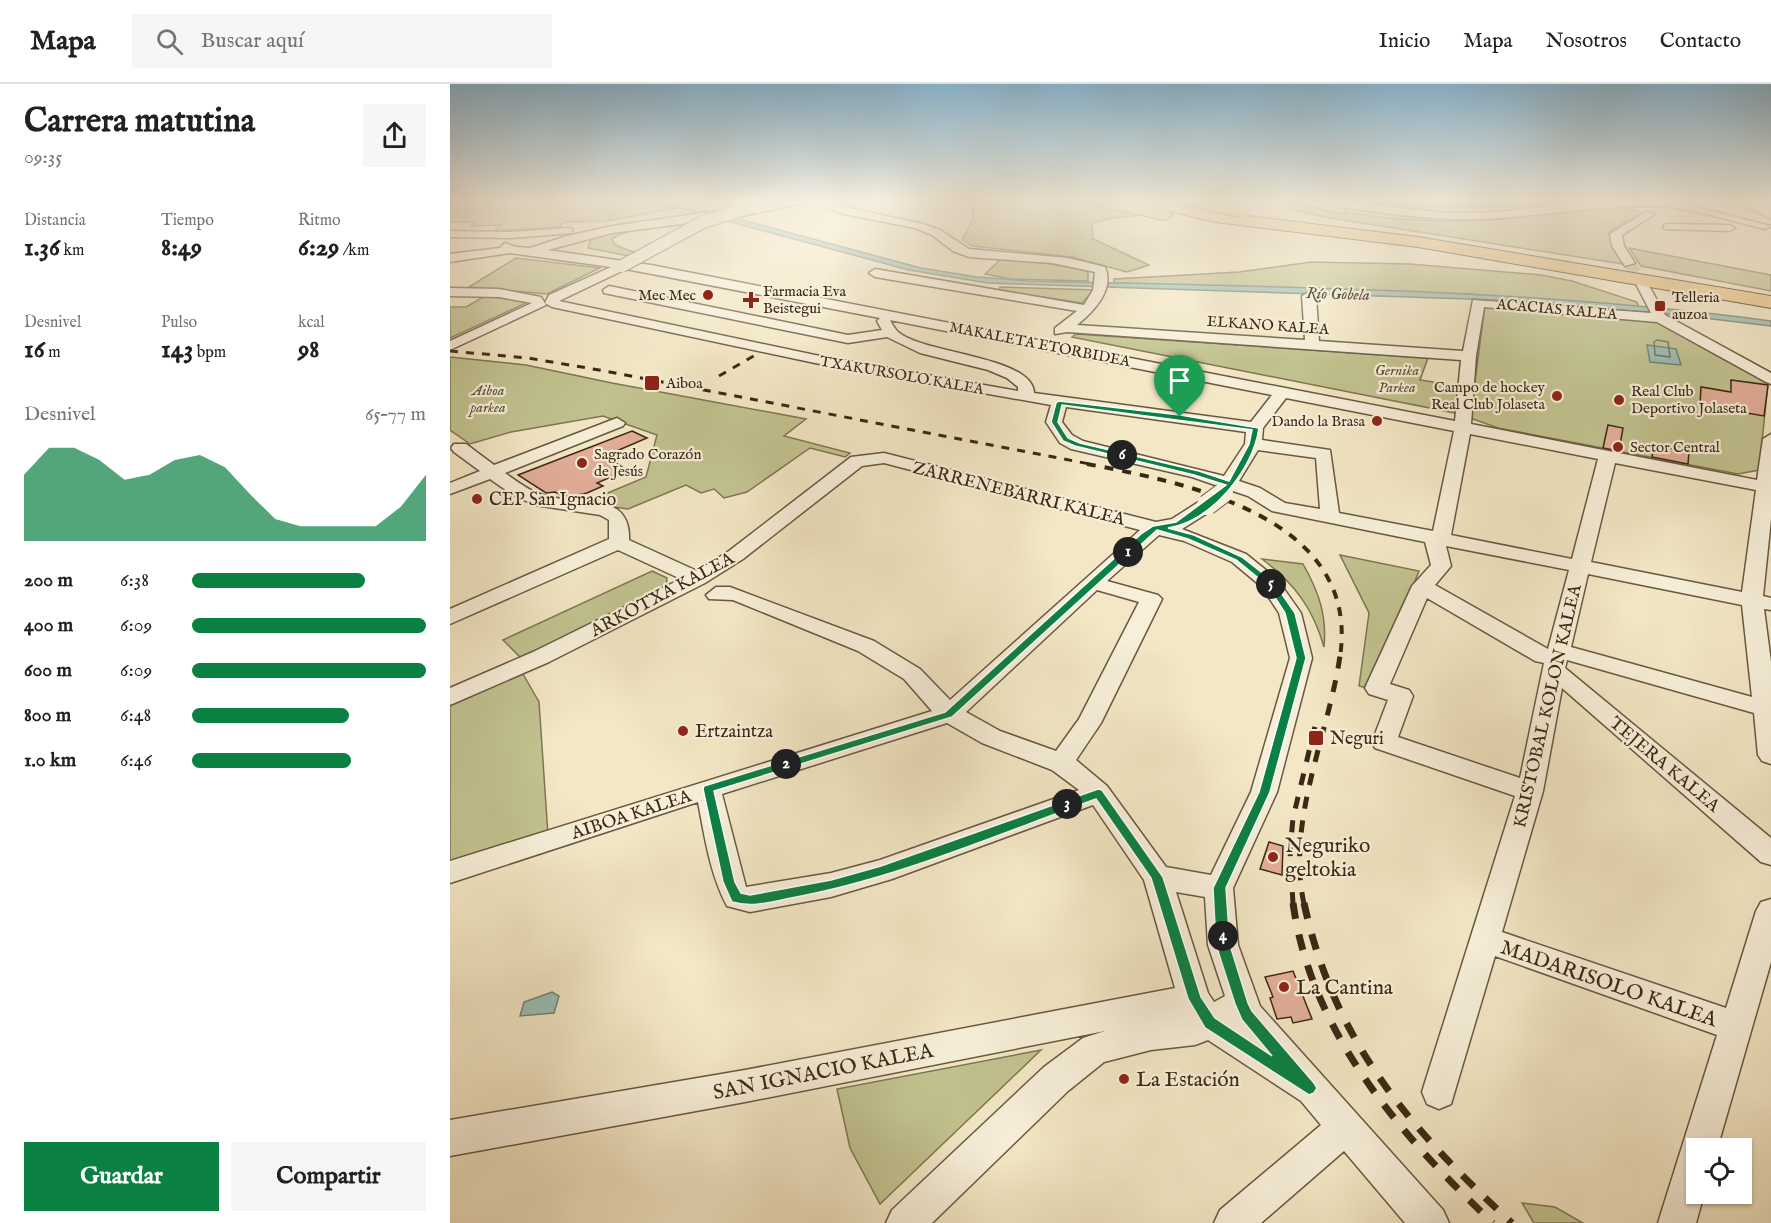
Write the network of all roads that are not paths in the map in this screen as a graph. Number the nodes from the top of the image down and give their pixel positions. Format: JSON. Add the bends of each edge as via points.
{"nodes":[{"id":1,"x":475,"y":254,"type":"edge"},
{"id":2,"x":557,"y":254,"type":"edge"},
{"id":3,"x":578,"y":254,"type":"edge"},
{"id":4,"x":649,"y":254,"type":"edge"},
{"id":5,"x":981,"y":254,"type":"edge"},
{"id":6,"x":1495,"y":254,"type":"edge"},
{"id":7,"x":1528,"y":254,"type":"edge"},
{"id":8,"x":1550,"y":254,"type":"edge"},
{"id":9,"x":1551,"y":254,"type":"edge"},
{"id":10,"x":1624,"y":254,"type":"edge"},
{"id":11,"x":450,"y":258,"type":"edge"},
{"id":12,"x":591,"y":258,"type":"junction"},
{"id":13,"x":1575,"y":258,"type":"junction"},
{"id":14,"x":1629,"y":263,"type":"tunnel mouth"},
{"id":15,"x":875,"y":273,"type":"dead end"},
{"id":16,"x":1667,"y":277,"type":"junction"},
{"id":17,"x":1641,"y":282,"type":"tunnel mouth"},
{"id":18,"x":755,"y":289,"type":"junction"},
{"id":19,"x":609,"y":290,"type":"dead end"},
{"id":20,"x":450,"y":292,"type":"edge"},
{"id":21,"x":1309,"y":296,"type":"dead end"},
{"id":22,"x":1771,"y":296,"type":"edge"},
{"id":23,"x":545,"y":302,"type":"junction"},
{"id":24,"x":1771,"y":302,"type":"edge"},
{"id":25,"x":1086,"y":309,"type":"junction"},
{"id":26,"x":708,"y":311,"type":"junction"},
{"id":27,"x":1660,"y":317,"type":"junction"},
{"id":28,"x":888,"y":325,"type":"junction"},
{"id":29,"x":673,"y":328,"type":"junction"},
{"id":30,"x":1064,"y":328,"type":"junction"},
{"id":31,"x":1042,"y":344,"type":"junction"},
{"id":32,"x":1312,"y":344,"type":"junction"},
{"id":33,"x":450,"y":346,"type":"edge"},
{"id":34,"x":1469,"y":356,"type":"junction"},
{"id":35,"x":1771,"y":379,"type":"edge"},
{"id":36,"x":1026,"y":395,"type":"junction"},
{"id":37,"x":1279,"y":396,"type":"dead end"},
{"id":38,"x":1059,"y":403,"type":"junction"},
{"id":39,"x":617,"y":423,"type":"dead end"},
{"id":40,"x":1463,"y":427,"type":"junction"},
{"id":41,"x":1254,"y":436,"type":"junction"},
{"id":42,"x":1771,"y":439,"type":"edge"},
{"id":43,"x":460,"y":448,"type":"dead end"},
{"id":44,"x":1608,"y":456,"type":"junction"},
{"id":45,"x":857,"y":461,"type":"joint"},
{"id":46,"x":494,"y":472,"type":"junction"},
{"id":47,"x":1768,"y":487,"type":"edge"},
{"id":48,"x":450,"y":489,"type":"edge"},
{"id":49,"x":1227,"y":489,"type":"junction"},
{"id":50,"x":1330,"y":516,"type":"junction"},
{"id":51,"x":1156,"y":528,"type":"junction"},
{"id":52,"x":619,"y":542,"type":"junction"},
{"id":53,"x":1440,"y":542,"type":"junction"},
{"id":54,"x":1579,"y":565,"type":"junction"},
{"id":55,"x":698,"y":579,"type":"junction"},
{"id":56,"x":1093,"y":583,"type":"junction"},
{"id":57,"x":1422,"y":586,"type":"junction"},
{"id":58,"x":716,"y":595,"type":"dead end"},
{"id":59,"x":1762,"y":601,"type":"edge"},
{"id":60,"x":450,"y":617,"type":"edge"},
{"id":61,"x":1554,"y":660,"type":"junction"},
{"id":62,"x":450,"y":697,"type":"edge"},
{"id":63,"x":1768,"y":710,"type":"edge"},
{"id":64,"x":948,"y":714,"type":"junction"},
{"id":65,"x":1771,"y":754,"type":"edge"},
{"id":66,"x":1061,"y":763,"type":"junction"},
{"id":67,"x":708,"y":789,"type":"junction"},
{"id":68,"x":1530,"y":791,"type":"junction"},
{"id":69,"x":1098,"y":793,"type":"junction"},
{"id":70,"x":1771,"y":854,"type":"edge"},
{"id":71,"x":450,"y":872,"type":"edge"},
{"id":72,"x":1168,"y":888,"type":"junction"},
{"id":73,"x":1220,"y":888,"type":"junction"},
{"id":74,"x":1771,"y":911,"type":"edge"},
{"id":75,"x":1484,"y":939,"type":"junction"},
{"id":76,"x":1241,"y":1004,"type":"junction"},
{"id":77,"x":1202,"y":1011,"type":"junction"},
{"id":78,"x":1734,"y":1026,"type":"junction"},
{"id":79,"x":1309,"y":1088,"type":"junction"},
{"id":80,"x":1440,"y":1092,"type":"dead end"},
{"id":81,"x":1346,"y":1129,"type":"junction"},
{"id":82,"x":450,"y":1138,"type":"edge"},
{"id":83,"x":1702,"y":1138,"type":"edge"},
{"id":84,"x":1686,"y":1191,"type":"edge"},
{"id":85,"x":911,"y":1221,"type":"edge"},
{"id":86,"x":1233,"y":1223,"type":"edge"},
{"id":87,"x":1430,"y":1223,"type":"edge"},
{"id":88,"x":1677,"y":1223,"type":"edge"}],
"edges":[{"from":1,"to":11,"type":"street"},
{"from":2,"to":12,"type":"street"},
{"from":3,"to":12,"type":"street"},
{"from":4,"to":23,"type":"street","bridge":true},
{"from":5,"to":25,"type":"street","via":[[1064,260],[1101,270],[1101,285]]},
{"from":6,"to":24,"type":"highway"},
{"from":7,"to":16,"type":"highway"},
{"from":8,"to":13,"type":"highway"},
{"from":9,"to":13,"type":"highway"},
{"from":10,"to":14,"type":"street"},
{"from":12,"to":18,"type":"street"},
{"from":13,"to":16,"type":"highway"},
{"from":15,"to":25,"type":"street"},
{"from":16,"to":22,"type":"highway"},
{"from":17,"to":27,"type":"street"},
{"from":18,"to":26,"type":"street"},
{"from":18,"to":28,"type":"street","via":[[867,310]]},
{"from":19,"to":26,"type":"street"},
{"from":20,"to":23,"type":"street","name":"TXAKURSOLO KALEA","via":[[499,293]]},
{"from":21,"to":32,"type":"street"},
{"from":23,"to":29,"type":"street","name":"TXAKURSOLO KALEA"},
{"from":23,"to":33,"type":"street"},
{"from":25,"to":30,"type":"street"},
{"from":26,"to":28,"type":"street","via":[[848,339]]},
{"from":26,"to":29,"type":"street"},
{"from":27,"to":34,"type":"street","name":"ACACIAS KALEA","via":[[1478,303]]},
{"from":27,"to":35,"type":"street"},
{"from":28,"to":31,"type":"street","name":"MAKALETA ETORBIDEA","via":[[915,320]]},
{"from":28,"to":36,"type":"street","via":[[919,348],[1018,376],[1026,386]]},
{"from":29,"to":36,"type":"street","name":"TXAKURSOLO KALEA","via":[[815,359]]},
{"from":30,"to":31,"type":"street"},
{"from":30,"to":32,"type":"street","name":"ELKANO KALEA"},
{"from":31,"to":40,"type":"street","name":"MAKALETA ETORBIDEA"},
{"from":32,"to":34,"type":"street","name":"ELKANO KALEA"},
{"from":34,"to":40,"type":"street","name":"ACACIAS KALEA"},
{"from":36,"to":38,"type":"street","name":"TXAKURSOLO KALEA"},
{"from":37,"to":41,"type":"street","name":"AIBOA KALEA"},
{"from":38,"to":41,"type":"street","name":"TXAKURSOLO KALEA"},
{"from":38,"to":49,"type":"street","via":[[1054,422],[1066,439],[1077,445],[1197,473]]},
{"from":39,"to":46,"type":"street"},
{"from":40,"to":44,"type":"street","name":"MAKALETA ETORBIDEA"},
{"from":40,"to":53,"type":"street","name":"ACACIAS KALEA"},
{"from":41,"to":49,"type":"street","name":"AIBOA KALEA"},
{"from":41,"to":50,"type":"street","name":"TXAKURSOLO KALEA","via":[[1324,454]]},
{"from":42,"to":47,"type":"street"},
{"from":43,"to":46,"type":"street"},
{"from":44,"to":47,"type":"street","name":"MAKALETA ETORBIDEA"},
{"from":44,"to":54,"type":"street","name":"KRISTOBAL KOLON KALEA"},
{"from":45,"to":51,"type":"street","name":"ZARRENEBARRI KALEA","via":[[885,458]]},
{"from":45,"to":55,"type":"street","name":"ARKOTXA KALEA","via":[[736,555]]},
{"from":46,"to":48,"type":"street"},
{"from":46,"to":52,"type":"street","via":[[520,493],[544,502],[604,510],[615,516],[620,522]]},
{"from":47,"to":59,"type":"street"},
{"from":49,"to":50,"type":"street","via":[[1254,492],[1279,507]]},
{"from":49,"to":51,"type":"street","name":"AIBOA KALEA","bridge":true,"via":[[1178,524]]},
{"from":50,"to":53,"type":"street"},
{"from":51,"to":56,"type":"street","name":"AIBOA KALEA"},
{"from":51,"to":73,"type":"street","name":"ZARRENEBARRI KALEA","via":[[1191,537],[1239,558],[1270,583],[1290,613],[1298,635],[1301,658],[1264,792]]},
{"from":52,"to":55,"type":"street"},
{"from":52,"to":60,"type":"street"},
{"from":53,"to":54,"type":"street"},
{"from":53,"to":57,"type":"street","name":"ACACIAS KALEA","via":[[1441,566]]},
{"from":54,"to":59,"type":"street"},
{"from":54,"to":61,"type":"street","name":"KRISTOBAL KOLON KALEA"},
{"from":55,"to":62,"type":"street","name":"ARKOTXA KALEA"},
{"from":56,"to":64,"type":"street","name":"AIBOA KALEA"},
{"from":56,"to":66,"type":"street","via":[[1151,599],[1089,723]]},
{"from":57,"to":61,"type":"street","name":"TEJERA KALEA"},
{"from":57,"to":68,"type":"street","via":[[1378,692],[1401,696],[1384,742]]},
{"from":58,"to":64,"type":"street","via":[[723,591],[740,596],[866,646],[912,674]]},
{"from":59,"to":63,"type":"street"},
{"from":61,"to":63,"type":"street"},
{"from":61,"to":68,"type":"street","name":"KRISTOBAL KOLON KALEA"},
{"from":61,"to":70,"type":"street","name":"TEJERA KALEA"},
{"from":63,"to":65,"type":"street"},
{"from":64,"to":66,"type":"street","via":[[991,737]]},
{"from":64,"to":67,"type":"street","name":"AIBOA KALEA"},
{"from":66,"to":69,"type":"street"},
{"from":67,"to":69,"type":"street","via":[[729,882],[737,898],[750,900],[882,871]]},
{"from":67,"to":71,"type":"street","name":"AIBOA KALEA"},
{"from":68,"to":75,"type":"street","name":"KRISTOBAL KOLON KALEA"},
{"from":69,"to":72,"type":"street"},
{"from":72,"to":73,"type":"street"},
{"from":72,"to":77,"type":"street"},
{"from":73,"to":76,"type":"street","via":[[1223,945]]},
{"from":74,"to":78,"type":"street"},
{"from":75,"to":78,"type":"street","name":"MADARISOLO KALEA"},
{"from":75,"to":80,"type":"street","name":"KRISTOBAL KOLON KALEA"},
{"from":76,"to":77,"type":"street","via":[[1222,1013]]},
{"from":76,"to":79,"type":"street"},
{"from":77,"to":79,"type":"street"},
{"from":77,"to":82,"type":"street","name":"SAN IGNACIO KALEA"},
{"from":77,"to":85,"type":"street","via":[[1195,1030],[1151,1035],[1095,1049],[1056,1079]]},
{"from":78,"to":83,"type":"street"},
{"from":79,"to":81,"type":"street"},
{"from":81,"to":86,"type":"street","via":[[1322,1145]]},
{"from":81,"to":87,"type":"street"},
{"from":84,"to":88,"type":"street"}]}
